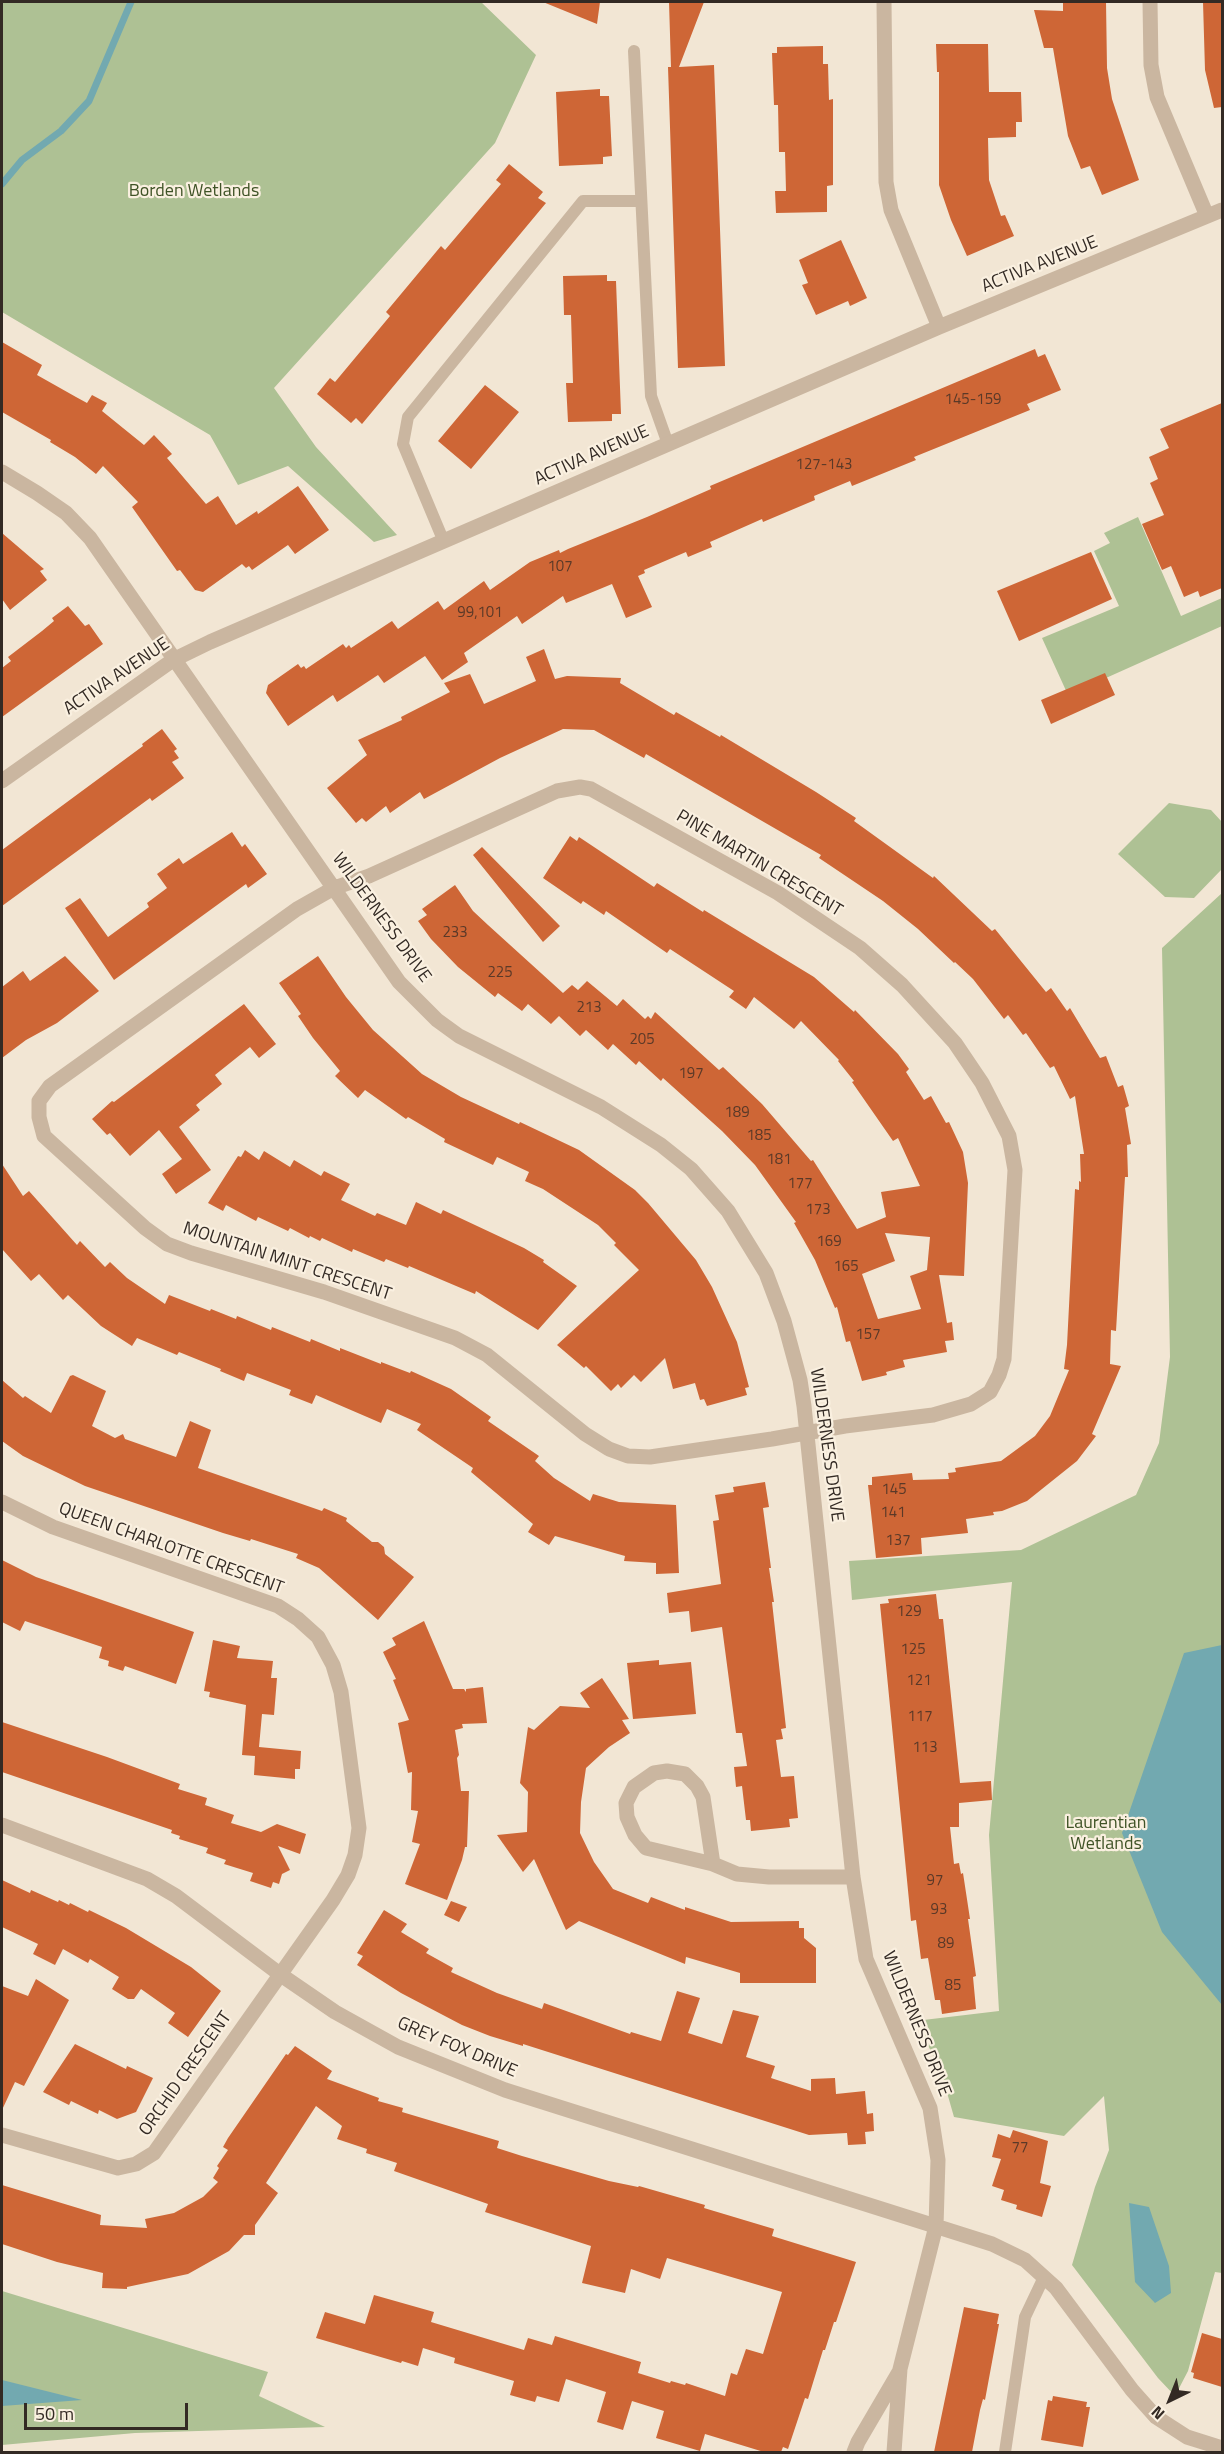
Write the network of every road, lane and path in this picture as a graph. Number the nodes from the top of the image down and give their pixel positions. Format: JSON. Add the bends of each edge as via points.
{"nodes":[{"id":1,"x":884,"y":2,"type":"edge"},
{"id":2,"x":1150,"y":2,"type":"edge"},
{"id":3,"x":634,"y":51,"type":"dead end"},
{"id":4,"x":641,"y":201,"type":"junction"},
{"id":5,"x":1222,"y":210,"type":"edge"},
{"id":6,"x":1207,"y":216,"type":"junction"},
{"id":7,"x":939,"y":327,"type":"junction"},
{"id":8,"x":668,"y":444,"type":"junction"},
{"id":9,"x":2,"y":472,"type":"edge"},
{"id":10,"x":444,"y":542,"type":"junction"},
{"id":11,"x":173,"y":660,"type":"junction"},
{"id":12,"x":2,"y":781,"type":"edge"},
{"id":13,"x":334,"y":888,"type":"junction"},
{"id":14,"x":807,"y":1431,"type":"junction"},
{"id":15,"x":2,"y":1502,"type":"edge"},
{"id":16,"x":2,"y":1825,"type":"edge"},
{"id":17,"x":713,"y":1864,"type":"junction"},
{"id":18,"x":853,"y":1877,"type":"junction"},
{"id":19,"x":281,"y":1975,"type":"junction"},
{"id":20,"x":2,"y":2135,"type":"edge"},
{"id":21,"x":936,"y":2226,"type":"junction"},
{"id":22,"x":1044,"y":2277,"type":"junction"},
{"id":23,"x":900,"y":2369,"type":"junction"},
{"id":24,"x":1222,"y":2448,"type":"edge"},
{"id":25,"x":854,"y":2452,"type":"edge"},
{"id":26,"x":894,"y":2452,"type":"edge"},
{"id":27,"x":1005,"y":2452,"type":"edge"}],
"edges":[{"from":1,"to":7,"type":"street","via":[[886,182],[891,210]]},
{"from":2,"to":6,"type":"street","via":[[1151,65],[1157,97]]},
{"from":3,"to":4,"type":"lane"},
{"from":4,"to":8,"type":"lane","via":[[651,396]]},
{"from":4,"to":10,"type":"lane","via":[[583,201],[408,417],[403,444]]},
{"from":5,"to":6,"type":"street","name":"ACTIVA AVENUE"},
{"from":6,"to":7,"type":"street","name":"ACTIVA AVENUE"},
{"from":7,"to":8,"type":"street","name":"ACTIVA AVENUE"},
{"from":8,"to":10,"type":"street","name":"ACTIVA AVENUE"},
{"from":9,"to":11,"type":"street","name":"WILDERNESS DRIVE","via":[[66,513],[90,538]]},
{"from":10,"to":11,"type":"street","name":"ACTIVA AVENUE"},
{"from":11,"to":12,"type":"street","name":"ACTIVA AVENUE"},
{"from":11,"to":13,"type":"street","name":"WILDERNESS DRIVE"},
{"from":13,"to":14,"type":"street","name":"WILDERNESS DRIVE","via":[[399,981],[437,1020],[489,1053],[601,1107],[662,1145],[691,1169],[728,1211],[766,1273],[784,1321],[800,1380]]},
{"from":13,"to":14,"type":"street","name":"MOUNTAIN MINT CRESCENT","via":[[297,909],[50,1086],[39,1101],[44,1136],[167,1244],[324,1292],[455,1338],[488,1355],[609,1449],[628,1456],[650,1457]]},
{"from":13,"to":14,"type":"street","name":"PINE MARTIN CRESCENT","via":[[557,791],[591,789],[778,893],[861,948],[902,985],[955,1043],[997,1110],[1009,1136],[1015,1170],[1004,1359],[999,1375],[990,1392],[971,1404],[943,1412]]},
{"from":14,"to":18,"type":"street","name":"WILDERNESS DRIVE"},
{"from":15,"to":19,"type":"street","name":"QUEEN CHARLOTTE CRESCENT","via":[[53,1527],[278,1606],[318,1636],[341,1692],[359,1828],[348,1875]]},
{"from":16,"to":19,"type":"street","name":"GREY FOX DRIVE","via":[[147,1879],[176,1896]]},
{"from":17,"to":17,"type":"street","via":[[703,1797],[685,1774],[654,1773],[634,1787],[626,1803],[627,1817],[646,1848]]},
{"from":17,"to":18,"type":"street","via":[[737,1874],[758,1876]]},
{"from":18,"to":21,"type":"street","name":"WILDERNESS DRIVE","via":[[866,1959],[930,2108],[938,2160]]},
{"from":19,"to":20,"type":"street","name":"ORCHID CRESCENT","via":[[167,2138],[154,2153],[136,2164],[118,2168],[97,2164]]},
{"from":19,"to":21,"type":"street","name":"GREY FOX DRIVE","via":[[335,2012],[398,2047],[505,2090]]},
{"from":21,"to":22,"type":"street","name":"GREY FOX DRIVE","via":[[992,2244],[1025,2260]]},
{"from":21,"to":23,"type":"street","name":"WILDERNESS DRIVE"},
{"from":22,"to":24,"type":"street","name":"GREY FOX DRIVE","via":[[1156,2417],[1187,2437]]},
{"from":22,"to":27,"type":"lane","via":[[1025,2317]]},
{"from":23,"to":25,"type":"street","name":"WILDERNESS DRIVE"},
{"from":23,"to":26,"type":"street","name":"WILDERNESS DRIVE"}]}
